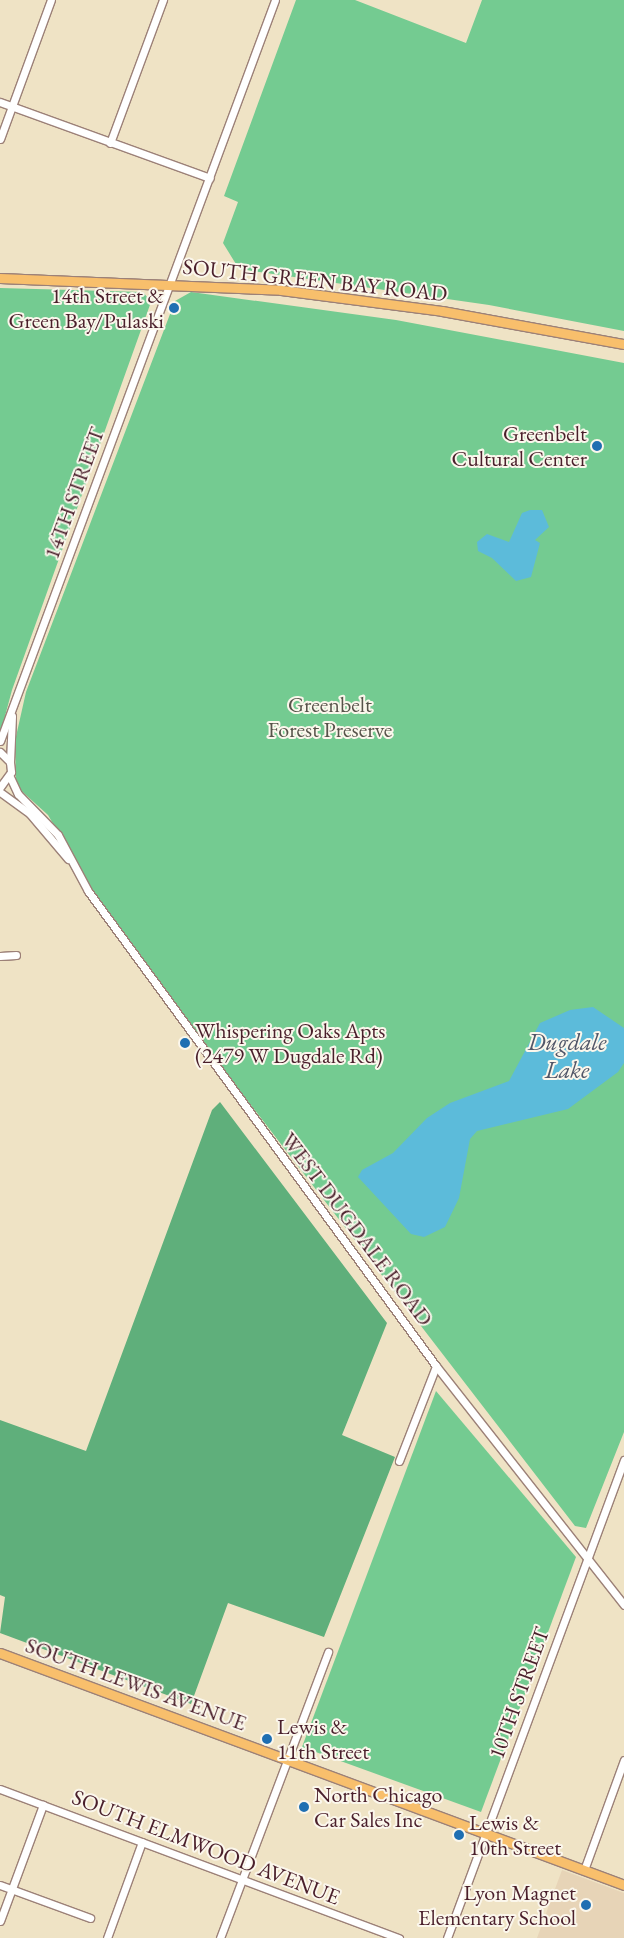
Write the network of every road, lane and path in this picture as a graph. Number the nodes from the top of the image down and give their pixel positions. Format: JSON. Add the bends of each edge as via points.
{"nodes":[{"id":1,"x":51,"y":0,"type":"edge"},
{"id":2,"x":163,"y":0,"type":"edge"},
{"id":3,"x":275,"y":0,"type":"edge"},
{"id":4,"x":0,"y":102,"type":"edge"},
{"id":5,"x":12,"y":106,"type":"junction"},
{"id":6,"x":0,"y":139,"type":"edge"},
{"id":7,"x":110,"y":143,"type":"junction"},
{"id":8,"x":210,"y":178,"type":"junction"},
{"id":9,"x":0,"y":278,"type":"edge"},
{"id":10,"x":170,"y":283,"type":"junction"},
{"id":11,"x":624,"y":344,"type":"edge"},
{"id":12,"x":12,"y":716,"type":"junction"},
{"id":13,"x":0,"y":741,"type":"edge"},
{"id":14,"x":0,"y":752,"type":"edge"},
{"id":15,"x":10,"y":762,"type":"junction"},
{"id":16,"x":10,"y":776,"type":"junction"},
{"id":17,"x":0,"y":787,"type":"edge"},
{"id":18,"x":0,"y":792,"type":"edge"},
{"id":19,"x":73,"y":865,"type":"junction"},
{"id":20,"x":16,"y":955,"type":"dead end"},
{"id":21,"x":0,"y":956,"type":"edge"},
{"id":22,"x":436,"y":1366,"type":"junction"},
{"id":23,"x":624,"y":1460,"type":"edge"},
{"id":24,"x":399,"y":1461,"type":"dead end"},
{"id":25,"x":588,"y":1557,"type":"junction"},
{"id":26,"x":624,"y":1605,"type":"edge"},
{"id":27,"x":328,"y":1652,"type":"dead end"},
{"id":28,"x":0,"y":1653,"type":"edge"},
{"id":29,"x":287,"y":1760,"type":"junction"},
{"id":30,"x":624,"y":1760,"type":"edge"},
{"id":31,"x":0,"y":1789,"type":"edge"},
{"id":32,"x":43,"y":1805,"type":"junction"},
{"id":33,"x":486,"y":1834,"type":"junction"},
{"id":34,"x":142,"y":1842,"type":"junction"},
{"id":35,"x":584,"y":1870,"type":"junction"},
{"id":36,"x":242,"y":1880,"type":"junction"},
{"id":37,"x":0,"y":1885,"type":"edge"},
{"id":38,"x":624,"y":1885,"type":"edge"},
{"id":39,"x":12,"y":1889,"type":"junction"},
{"id":40,"x":90,"y":1918,"type":"dead end"},
{"id":41,"x":0,"y":1921,"type":"edge"},
{"id":42,"x":107,"y":1938,"type":"edge"},
{"id":43,"x":220,"y":1938,"type":"edge"},
{"id":44,"x":399,"y":1938,"type":"edge"},
{"id":45,"x":447,"y":1938,"type":"edge"}],
"edges":[{"from":1,"to":5,"type":"street"},
{"from":2,"to":7,"type":"street"},
{"from":3,"to":8,"type":"street","name":"14TH STREET"},
{"from":4,"to":5,"type":"street"},
{"from":5,"to":6,"type":"street"},
{"from":5,"to":7,"type":"street"},
{"from":7,"to":8,"type":"street"},
{"from":8,"to":10,"type":"street","name":"14TH STREET"},
{"from":9,"to":10,"type":"main road","name":"SOUTH GREEN BAY ROAD"},
{"from":10,"to":11,"type":"main road","name":"SOUTH GREEN BAY ROAD","via":[[363,299]]},
{"from":10,"to":12,"type":"street","name":"14TH STREET"},
{"from":12,"to":13,"type":"street","name":"14TH STREET"},
{"from":12,"to":15,"type":"street","name":"14TH STREET"},
{"from":14,"to":15,"type":"street"},
{"from":15,"to":16,"type":"street","name":"14TH STREET"},
{"from":16,"to":17,"type":"street"},
{"from":16,"to":19,"type":"street","via":[[18,794],[58,835]]},
{"from":18,"to":19,"type":"street","via":[[30,814]]},
{"from":19,"to":22,"type":"street","name":"WEST DUGDALE ROAD","via":[[168,1003]]},
{"from":20,"to":21,"type":"street"},
{"from":22,"to":24,"type":"street"},
{"from":22,"to":25,"type":"street","name":"WEST DUGDALE ROAD"},
{"from":23,"to":25,"type":"street","name":"10TH STREET"},
{"from":25,"to":26,"type":"street","name":"WEST DUGDALE ROAD"},
{"from":25,"to":33,"type":"street","name":"10TH STREET"},
{"from":27,"to":29,"type":"street"},
{"from":28,"to":29,"type":"main road","name":"SOUTH LEWIS AVENUE"},
{"from":29,"to":33,"type":"main road","name":"SOUTH LEWIS AVENUE"},
{"from":29,"to":36,"type":"street"},
{"from":30,"to":35,"type":"street"},
{"from":31,"to":32,"type":"street","name":"SOUTH ELMWOOD AVENUE"},
{"from":32,"to":34,"type":"street","name":"SOUTH ELMWOOD AVENUE"},
{"from":32,"to":39,"type":"street"},
{"from":33,"to":35,"type":"main road","name":"SOUTH LEWIS AVENUE"},
{"from":33,"to":45,"type":"street","name":"10TH STREET"},
{"from":34,"to":36,"type":"street","name":"SOUTH ELMWOOD AVENUE"},
{"from":34,"to":42,"type":"street"},
{"from":35,"to":38,"type":"main road","name":"SOUTH LEWIS AVENUE"},
{"from":36,"to":43,"type":"street"},
{"from":36,"to":44,"type":"street","name":"SOUTH ELMWOOD AVENUE"},
{"from":37,"to":39,"type":"street"},
{"from":39,"to":40,"type":"street"},
{"from":39,"to":41,"type":"street"}]}
